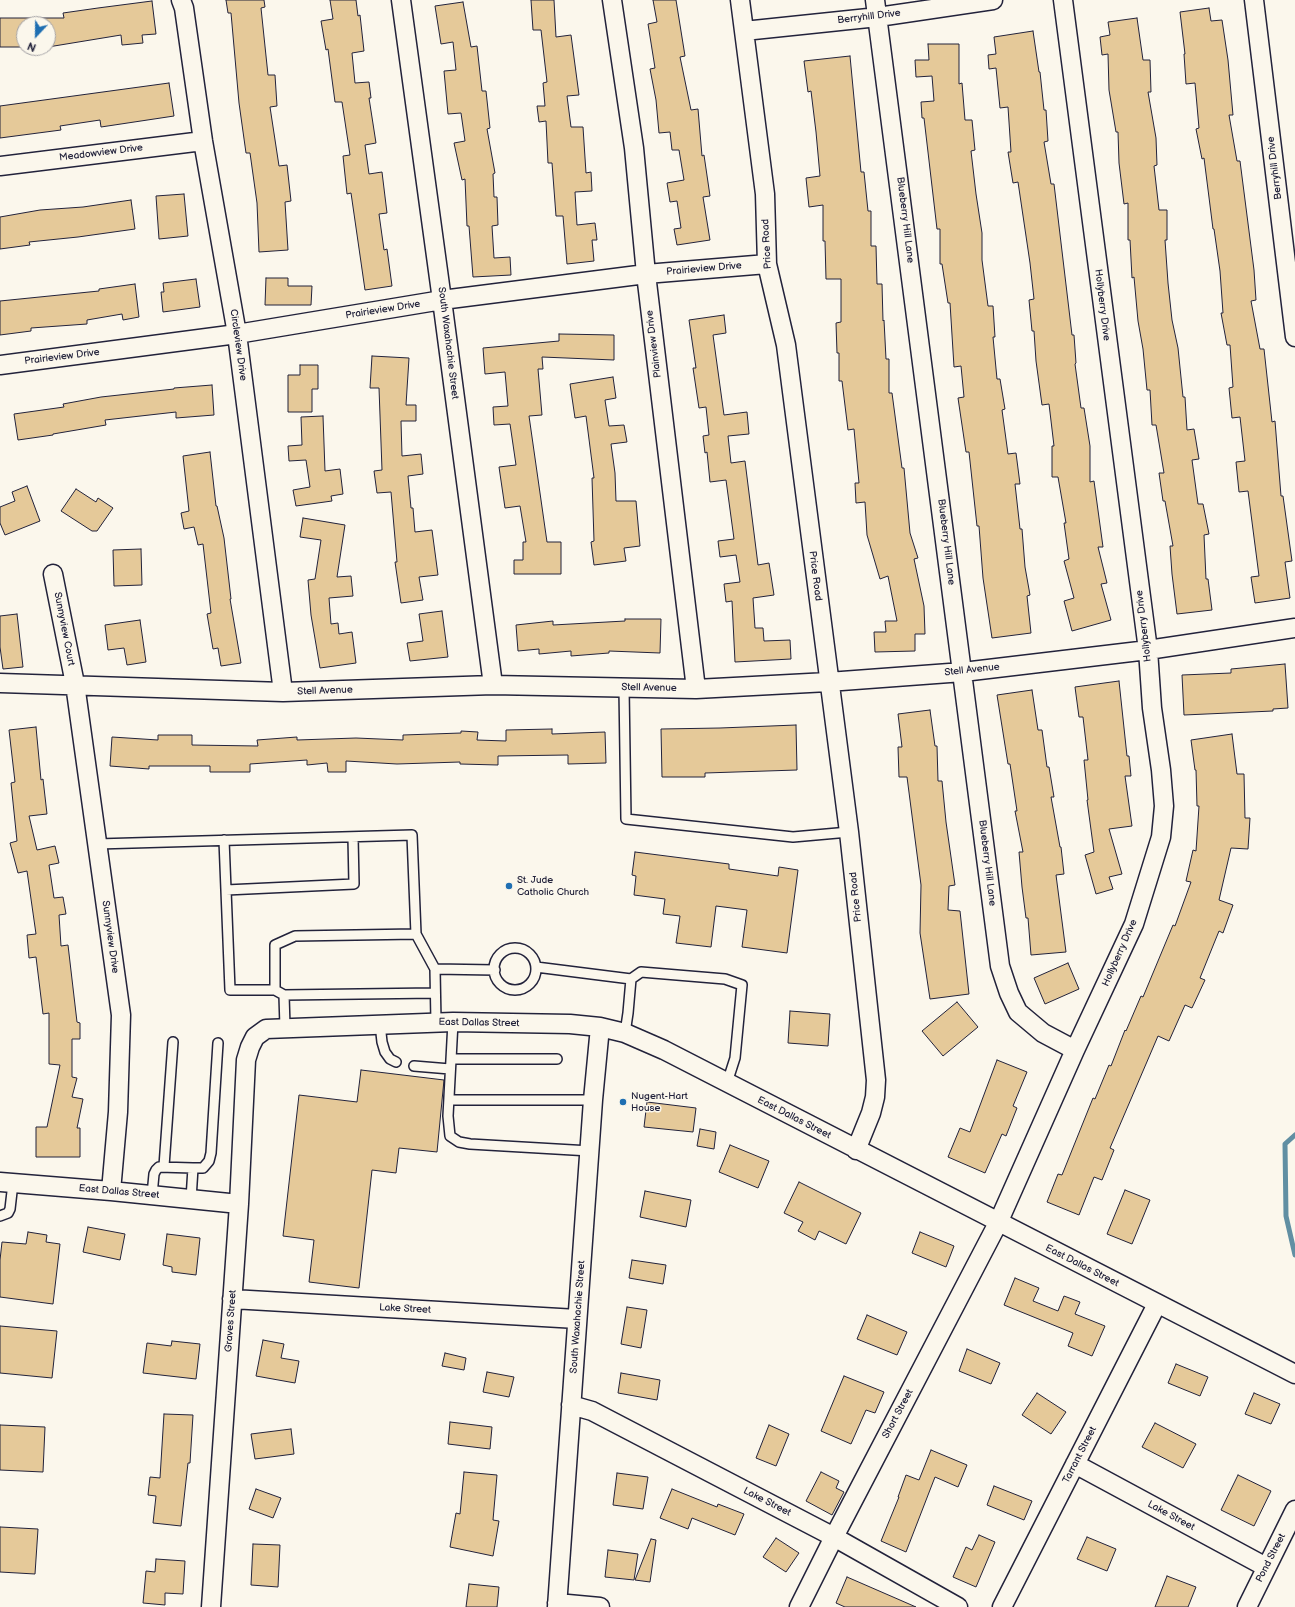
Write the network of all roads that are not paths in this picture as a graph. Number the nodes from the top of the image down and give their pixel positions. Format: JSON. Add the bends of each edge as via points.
{"nodes":[{"id":1,"x":181,"y":0,"type":"edge"},
{"id":2,"x":401,"y":0,"type":"edge"},
{"id":3,"x":612,"y":0,"type":"edge"},
{"id":4,"x":740,"y":0,"type":"edge"},
{"id":5,"x":993,"y":0,"type":"edge"},
{"id":6,"x":1063,"y":0,"type":"edge"},
{"id":7,"x":1254,"y":0,"type":"edge"},
{"id":8,"x":877,"y":8,"type":"edge"},
{"id":9,"x":744,"y":31,"type":"junction"},
{"id":10,"x":203,"y":141,"type":"junction"},
{"id":11,"x":0,"y":166,"type":"edge"},
{"id":12,"x":767,"y":264,"type":"junction"},
{"id":13,"x":646,"y":274,"type":"junction"},
{"id":14,"x":442,"y":300,"type":"junction"},
{"id":15,"x":237,"y":334,"type":"junction"},
{"id":16,"x":1295,"y":337,"type":"edge"},
{"id":17,"x":0,"y":365,"type":"edge"},
{"id":18,"x":53,"y":574,"type":"dead end"},
{"id":19,"x":1295,"y":628,"type":"edge"},
{"id":20,"x":1148,"y":650,"type":"junction"},
{"id":21,"x":963,"y":672,"type":"junction"},
{"id":22,"x":828,"y":682,"type":"junction"},
{"id":23,"x":0,"y":683,"type":"edge"},
{"id":24,"x":75,"y":684,"type":"junction"},
{"id":25,"x":492,"y":685,"type":"junction"},
{"id":26,"x":624,"y":688,"type":"junction"},
{"id":27,"x":696,"y":689,"type":"junction"},
{"id":28,"x":283,"y":692,"type":"junction"},
{"id":29,"x":849,"y":832,"type":"junction"},
{"id":30,"x":353,"y":837,"type":"junction"},
{"id":31,"x":224,"y":840,"type":"junction"},
{"id":32,"x":97,"y":844,"type":"junction"},
{"id":33,"x":226,"y":890,"type":"junction"},
{"id":34,"x":416,"y":934,"type":"junction"},
{"id":35,"x":536,"y":967,"type":"junction"},
{"id":36,"x":435,"y":969,"type":"junction"},
{"id":37,"x":495,"y":970,"type":"junction"},
{"id":38,"x":631,"y":979,"type":"junction"},
{"id":39,"x":275,"y":990,"type":"junction"},
{"id":40,"x":436,"y":993,"type":"junction"},
{"id":41,"x":284,"y":995,"type":"junction"},
{"id":42,"x":444,"y":1022,"type":"junction"},
{"id":43,"x":380,"y":1024,"type":"junction"},
{"id":44,"x":285,"y":1027,"type":"junction"},
{"id":45,"x":600,"y":1027,"type":"junction"},
{"id":46,"x":625,"y":1033,"type":"junction"},
{"id":47,"x":255,"y":1037,"type":"joint"},
{"id":48,"x":173,"y":1042,"type":"dead end"},
{"id":49,"x":218,"y":1042,"type":"dead end"},
{"id":50,"x":1075,"y":1050,"type":"junction"},
{"id":51,"x":451,"y":1058,"type":"junction"},
{"id":52,"x":557,"y":1059,"type":"dead end"},
{"id":53,"x":396,"y":1062,"type":"dead end"},
{"id":54,"x":414,"y":1066,"type":"dead end"},
{"id":55,"x":450,"y":1069,"type":"junction"},
{"id":56,"x":727,"y":1083,"type":"junction"},
{"id":57,"x":449,"y":1100,"type":"junction"},
{"id":58,"x":593,"y":1100,"type":"junction"},
{"id":59,"x":856,"y":1150,"type":"junction"},
{"id":60,"x":590,"y":1151,"type":"junction"},
{"id":61,"x":164,"y":1166,"type":"junction"},
{"id":62,"x":193,"y":1168,"type":"junction"},
{"id":63,"x":7,"y":1183,"type":"edge"},
{"id":64,"x":111,"y":1191,"type":"junction"},
{"id":65,"x":152,"y":1195,"type":"junction"},
{"id":66,"x":191,"y":1199,"type":"junction"},
{"id":67,"x":239,"y":1204,"type":"junction"},
{"id":68,"x":0,"y":1216,"type":"edge"},
{"id":69,"x":998,"y":1223,"type":"junction"},
{"id":70,"x":232,"y":1299,"type":"junction"},
{"id":71,"x":1157,"y":1304,"type":"junction"},
{"id":72,"x":578,"y":1319,"type":"junction"},
{"id":73,"x":1295,"y":1374,"type":"edge"},
{"id":74,"x":571,"y":1405,"type":"junction"},
{"id":75,"x":1075,"y":1464,"type":"junction"},
{"id":76,"x":1295,"y":1510,"type":"edge"},
{"id":77,"x":834,"y":1537,"type":"junction"},
{"id":78,"x":1266,"y":1567,"type":"junction"},
{"id":79,"x":557,"y":1605,"type":"edge"},
{"id":80,"x":211,"y":1607,"type":"edge"},
{"id":81,"x":600,"y":1607,"type":"edge"},
{"id":82,"x":799,"y":1607,"type":"edge"},
{"id":83,"x":958,"y":1607,"type":"edge"},
{"id":84,"x":1002,"y":1607,"type":"edge"},
{"id":85,"x":1247,"y":1607,"type":"edge"}],
"edges":[{"from":1,"to":10,"type":"street","name":"Circleview Drive"},
{"from":2,"to":14,"type":"street","name":"South Waxahachie Street"},
{"from":3,"to":13,"type":"street","name":"Plainview Drive","via":[[634,148]]},
{"from":4,"to":9,"type":"street","name":"Price Road"},
{"from":5,"to":8,"type":"street","name":"Berryhill Drive"},
{"from":6,"to":20,"type":"street","name":"Hollyberry Drive"},
{"from":7,"to":16,"type":"street","name":"Berryhill Drive"},
{"from":8,"to":9,"type":"street","name":"Berryhill Drive"},
{"from":8,"to":21,"type":"street","name":"Blueberry Hill Lane"},
{"from":9,"to":12,"type":"street","name":"Price Road","via":[[765,194]]},
{"from":10,"to":11,"type":"street","name":"Meadowview Drive"},
{"from":10,"to":15,"type":"street","name":"Circleview Drive"},
{"from":12,"to":13,"type":"street","name":"Prairieview Drive"},
{"from":12,"to":22,"type":"street","name":"Price Road","via":[[786,345]]},
{"from":13,"to":14,"type":"street","name":"Prairieview Drive"},
{"from":13,"to":27,"type":"street","name":"Plainview Drive"},
{"from":14,"to":15,"type":"street","name":"Prairieview Drive"},
{"from":14,"to":25,"type":"street","name":"South Waxahachie Street"},
{"from":15,"to":17,"type":"street","name":"Prairieview Drive"},
{"from":15,"to":28,"type":"street","name":"Circleview Drive"},
{"from":18,"to":24,"type":"street","name":"Sunnyview Court"},
{"from":19,"to":20,"type":"street","name":"Stell Avenue"},
{"from":20,"to":21,"type":"street","name":"Stell Avenue"},
{"from":20,"to":50,"type":"street","name":"Hollyberry Drive","via":[[1164,806],[1161,837],[1134,924]]},
{"from":21,"to":22,"type":"street","name":"Stell Avenue"},
{"from":21,"to":50,"type":"street","name":"Blueberry Hill Lane","via":[[1000,966],[1018,1012],[1042,1033]]},
{"from":22,"to":27,"type":"street","name":"Stell Avenue"},
{"from":22,"to":29,"type":"street","name":"Price Road"},
{"from":23,"to":24,"type":"street","name":"Stell Avenue"},
{"from":24,"to":28,"type":"street","name":"Stell Avenue"},
{"from":24,"to":32,"type":"street","name":"Sunnyview Drive"},
{"from":25,"to":26,"type":"street","name":"Stell Avenue"},
{"from":25,"to":28,"type":"street","name":"Stell Avenue"},
{"from":26,"to":27,"type":"street","name":"Stell Avenue"},
{"from":26,"to":29,"type":"lane","via":[[626,819],[793,837]]},
{"from":29,"to":59,"type":"street","name":"Price Road","via":[[876,1080],[871,1113]]},
{"from":30,"to":31,"type":"lane"},
{"from":30,"to":33,"type":"lane","via":[[354,884]]},
{"from":30,"to":34,"type":"lane","via":[[412,835]]},
{"from":31,"to":32,"type":"lane"},
{"from":31,"to":33,"type":"lane"},
{"from":32,"to":64,"type":"street","name":"Sunnyview Drive","via":[[121,1015],[118,1112]]},
{"from":33,"to":39,"type":"lane","via":[[230,990]]},
{"from":34,"to":36,"type":"lane"},
{"from":34,"to":39,"type":"lane","via":[[295,936],[275,945]]},
{"from":35,"to":37,"type":"lane","via":[[535,960],[530,954],[518,948],[504,951],[495,963]]},
{"from":35,"to":37,"type":"lane","via":[[533,980],[517,990],[499,982]]},
{"from":35,"to":38,"type":"lane"},
{"from":36,"to":37,"type":"lane"},
{"from":36,"to":40,"type":"lane"},
{"from":38,"to":46,"type":"lane"},
{"from":38,"to":56,"type":"lane","via":[[641,972],[725,979],[742,986],[735,1058]]},
{"from":39,"to":41,"type":"lane"},
{"from":40,"to":41,"type":"lane"},
{"from":40,"to":42,"type":"lane"},
{"from":41,"to":44,"type":"lane"},
{"from":42,"to":43,"type":"street","name":"East Dallas Street"},
{"from":42,"to":45,"type":"street","name":"East Dallas Street","via":[[570,1024]]},
{"from":42,"to":51,"type":"lane"},
{"from":43,"to":44,"type":"street","name":"East Dallas Street"},
{"from":43,"to":53,"type":"lane","via":[[385,1052]]},
{"from":44,"to":47,"type":"street","name":"East Dallas Street","via":[[266,1029]]},
{"from":45,"to":46,"type":"street","name":"East Dallas Street"},
{"from":45,"to":58,"type":"street","name":"South Waxahachie Street"},
{"from":46,"to":56,"type":"street","name":"East Dallas Street"},
{"from":47,"to":67,"type":"street","name":"Graves Street","via":[[246,1060]]},
{"from":48,"to":61,"type":"lane"},
{"from":49,"to":62,"type":"lane","via":[[211,1153],[203,1168]]},
{"from":50,"to":69,"type":"street","name":"Hollyberry Drive"},
{"from":51,"to":52,"type":"lane"},
{"from":51,"to":55,"type":"lane"},
{"from":54,"to":55,"type":"lane"},
{"from":55,"to":57,"type":"lane"},
{"from":56,"to":59,"type":"street","name":"East Dallas Street"},
{"from":57,"to":58,"type":"lane"},
{"from":57,"to":60,"type":"lane","via":[[450,1136],[459,1142]]},
{"from":58,"to":60,"type":"street","name":"South Waxahachie Street"},
{"from":59,"to":69,"type":"street","name":"East Dallas Street"},
{"from":60,"to":72,"type":"street","name":"South Waxahachie Street"},
{"from":61,"to":62,"type":"lane"},
{"from":61,"to":65,"type":"lane","via":[[154,1174]]},
{"from":62,"to":66,"type":"lane"},
{"from":63,"to":64,"type":"street","name":"East Dallas Street"},
{"from":63,"to":68,"type":"lane","via":[[10,1209],[8,1213]]},
{"from":64,"to":65,"type":"street","name":"East Dallas Street"},
{"from":65,"to":66,"type":"street","name":"East Dallas Street"},
{"from":66,"to":67,"type":"street","name":"East Dallas Street"},
{"from":67,"to":70,"type":"street","name":"Graves Street"},
{"from":69,"to":71,"type":"street","name":"East Dallas Street"},
{"from":69,"to":77,"type":"street","name":"Short Street"},
{"from":70,"to":72,"type":"street","name":"Lake Street"},
{"from":70,"to":80,"type":"street","name":"Graves Street"},
{"from":71,"to":73,"type":"street","name":"East Dallas Street"},
{"from":71,"to":75,"type":"street","name":"Tarrant Street"},
{"from":72,"to":74,"type":"street","name":"South Waxahachie Street"},
{"from":74,"to":77,"type":"street","name":"Lake Street","via":[[592,1411]]},
{"from":74,"to":79,"type":"street","name":"South Waxahachie Street"},
{"from":75,"to":78,"type":"street","name":"Lake Street"},
{"from":75,"to":84,"type":"street","name":"Tarrant Street"},
{"from":76,"to":78,"type":"street","name":"Pond Street"},
{"from":77,"to":82,"type":"street","name":"Short Street"},
{"from":77,"to":83,"type":"street","name":"Lake Street"},
{"from":78,"to":85,"type":"street","name":"Pond Street"},
{"from":79,"to":81,"type":"street"}]}
